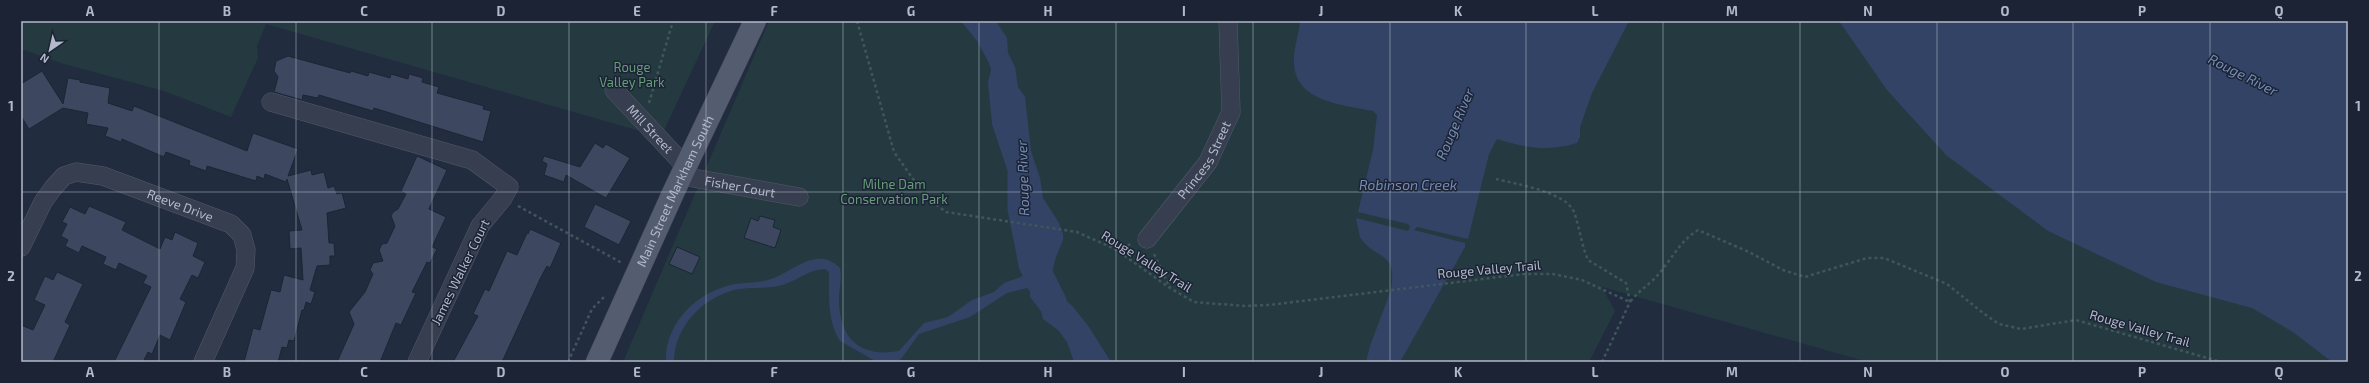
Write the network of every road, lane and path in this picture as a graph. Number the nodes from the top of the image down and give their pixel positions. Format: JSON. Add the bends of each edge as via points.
{"nodes":[{"id":1,"x":673,"y":21,"type":"edge"},
{"id":2,"x":756,"y":21,"type":"edge"},
{"id":3,"x":857,"y":21,"type":"edge"},
{"id":4,"x":1228,"y":21,"type":"edge"},
{"id":5,"x":614,"y":90,"type":"dead end"},
{"id":6,"x":271,"y":102,"type":"dead end"},
{"id":7,"x":644,"y":123,"type":"junction"},
{"id":8,"x":684,"y":172,"type":"junction"},
{"id":9,"x":1496,"y":179,"type":"dead end"},
{"id":10,"x":506,"y":192,"type":"junction"},
{"id":11,"x":799,"y":197,"type":"dead end"},
{"id":12,"x":1147,"y":239,"type":"dead end"},
{"id":13,"x":21,"y":247,"type":"edge"},
{"id":14,"x":623,"y":264,"type":"dead end"},
{"id":15,"x":611,"y":290,"type":"dead end"},
{"id":16,"x":1630,"y":302,"type":"junction"},
{"id":17,"x":203,"y":362,"type":"edge"},
{"id":18,"x":417,"y":362,"type":"edge"},
{"id":19,"x":568,"y":362,"type":"edge"},
{"id":20,"x":597,"y":362,"type":"edge"},
{"id":21,"x":1602,"y":362,"type":"edge"},
{"id":22,"x":2221,"y":362,"type":"edge"}],
"edges":[{"from":1,"to":7,"type":"path"},
{"from":2,"to":8,"type":"main road","name":"Main Street Markham South"},
{"from":3,"to":16,"type":"path","name":"Rouge Valley Trail","via":[[894,152],[925,196],[946,212],[1077,232],[1115,249],[1194,302],[1269,305],[1524,274],[1553,274],[1582,280]]},
{"from":4,"to":12,"type":"street","name":"Princess Street","via":[[1231,112],[1208,162]]},
{"from":5,"to":7,"type":"street","name":"Mill Street"},
{"from":6,"to":10,"type":"street","via":[[472,160]]},
{"from":7,"to":8,"type":"street","name":"Mill Street"},
{"from":8,"to":11,"type":"street","name":"Fisher Court"},
{"from":8,"to":20,"type":"main road","name":"Main Street Markham South"},
{"from":9,"to":16,"type":"path","via":[[1538,190],[1569,204],[1574,211],[1588,260],[1626,283]]},
{"from":10,"to":14,"type":"path"},
{"from":10,"to":18,"type":"street","name":"James Walker Court","via":[[480,226]]},
{"from":13,"to":17,"type":"street","name":"Reeve Drive","via":[[52,188],[64,176],[76,172],[103,176],[231,224],[242,235],[246,250],[246,268]]},
{"from":15,"to":19,"type":"path","via":[[592,309]]},
{"from":16,"to":21,"type":"path"},
{"from":16,"to":22,"type":"path","name":"Rouge Valley Trail","via":[[1689,236],[1698,230],[1783,270],[1805,277],[1867,258],[1884,258],[1947,284],[1999,324],[2021,329],[2076,320]]}]}
